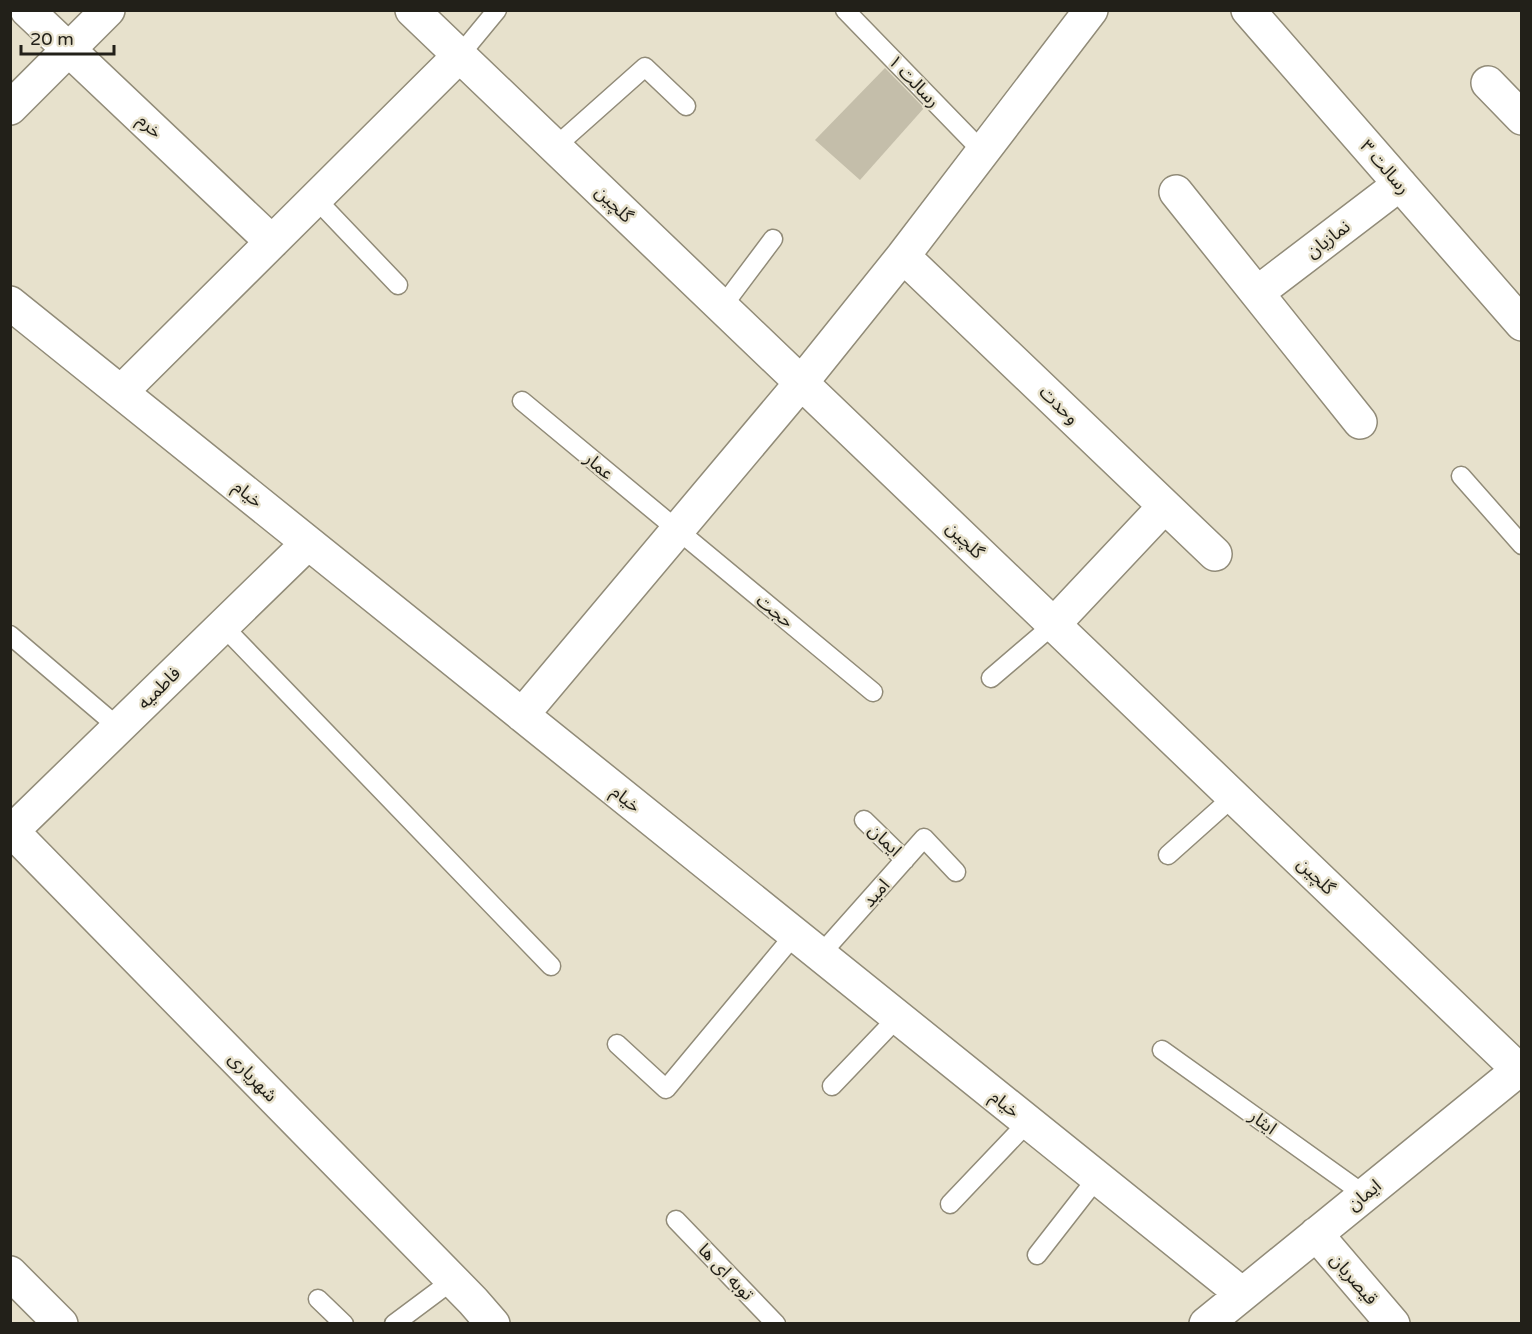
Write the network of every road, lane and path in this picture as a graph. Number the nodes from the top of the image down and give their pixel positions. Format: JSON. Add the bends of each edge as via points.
{"nodes":[{"id":1,"x":27,"y":10,"type":"edge"},
{"id":2,"x":108,"y":10,"type":"edge"},
{"id":3,"x":412,"y":10,"type":"edge"},
{"id":4,"x":497,"y":10,"type":"edge"},
{"id":5,"x":845,"y":10,"type":"edge"},
{"id":6,"x":1248,"y":10,"type":"edge"},
{"id":7,"x":1087,"y":12,"type":"edge"},
{"id":8,"x":69,"y":50,"type":"junction"},
{"id":9,"x":459,"y":56,"type":"junction"},
{"id":10,"x":1488,"y":83,"type":"dead end"},
{"id":11,"x":687,"y":106,"type":"dead end"},
{"id":12,"x":10,"y":108,"type":"edge"},
{"id":13,"x":1521,"y":118,"type":"edge"},
{"id":14,"x":555,"y":147,"type":"junction"},
{"id":15,"x":983,"y":152,"type":"junction"},
{"id":16,"x":1400,"y":184,"type":"junction"},
{"id":17,"x":1176,"y":192,"type":"dead end"},
{"id":18,"x":316,"y":199,"type":"junction"},
{"id":19,"x":773,"y":238,"type":"dead end"},
{"id":20,"x":272,"y":242,"type":"junction"},
{"id":21,"x":903,"y":256,"type":"junction"},
{"id":22,"x":399,"y":285,"type":"dead end"},
{"id":23,"x":1257,"y":293,"type":"junction"},
{"id":24,"x":10,"y":303,"type":"edge"},
{"id":25,"x":722,"y":307,"type":"junction"},
{"id":26,"x":1521,"y":324,"type":"edge"},
{"id":27,"x":801,"y":383,"type":"junction"},
{"id":28,"x":121,"y":392,"type":"junction"},
{"id":29,"x":522,"y":401,"type":"dead end"},
{"id":30,"x":1360,"y":422,"type":"dead end"},
{"id":31,"x":1461,"y":476,"type":"dead end"},
{"id":32,"x":1164,"y":507,"type":"junction"},
{"id":33,"x":677,"y":531,"type":"junction"},
{"id":34,"x":308,"y":543,"type":"junction"},
{"id":35,"x":1521,"y":545,"type":"edge"},
{"id":36,"x":1215,"y":554,"type":"dead end"},
{"id":37,"x":1053,"y":625,"type":"junction"},
{"id":38,"x":223,"y":626,"type":"junction"},
{"id":39,"x":10,"y":635,"type":"edge"},
{"id":40,"x":991,"y":678,"type":"dead end"},
{"id":41,"x":873,"y":692,"type":"dead end"},
{"id":42,"x":522,"y":715,"type":"junction"},
{"id":43,"x":118,"y":727,"type":"junction"},
{"id":44,"x":1233,"y":797,"type":"junction"},
{"id":45,"x":864,"y":820,"type":"dead end"},
{"id":46,"x":11,"y":831,"type":"edge"},
{"id":47,"x":1168,"y":855,"type":"dead end"},
{"id":48,"x":905,"y":860,"type":"junction"},
{"id":49,"x":956,"y":872,"type":"dead end"},
{"id":50,"x":795,"y":934,"type":"junction"},
{"id":51,"x":820,"y":955,"type":"junction"},
{"id":52,"x":551,"y":966,"type":"dead end"},
{"id":53,"x":898,"y":1017,"type":"junction"},
{"id":54,"x":618,"y":1044,"type":"dead end"},
{"id":55,"x":1162,"y":1050,"type":"dead end"},
{"id":56,"x":1520,"y":1070,"type":"edge"},
{"id":57,"x":832,"y":1086,"type":"dead end"},
{"id":58,"x":1028,"y":1122,"type":"junction"},
{"id":59,"x":1097,"y":1178,"type":"junction"},
{"id":60,"x":1365,"y":1195,"type":"junction"},
{"id":61,"x":950,"y":1204,"type":"dead end"},
{"id":62,"x":676,"y":1221,"type":"dead end"},
{"id":63,"x":1316,"y":1234,"type":"junction"},
{"id":64,"x":1037,"y":1255,"type":"dead end"},
{"id":65,"x":10,"y":1273,"type":"edge"},
{"id":66,"x":453,"y":1280,"type":"junction"},
{"id":67,"x":1242,"y":1294,"type":"junction"},
{"id":68,"x":318,"y":1299,"type":"dead end"},
{"id":69,"x":61,"y":1323,"type":"edge"},
{"id":70,"x":344,"y":1323,"type":"edge"},
{"id":71,"x":394,"y":1323,"type":"edge"},
{"id":72,"x":493,"y":1323,"type":"edge"},
{"id":73,"x":776,"y":1323,"type":"edge"},
{"id":74,"x":1206,"y":1323,"type":"edge"},
{"id":75,"x":1393,"y":1323,"type":"edge"}],
"edges":[{"from":1,"to":8,"type":"street","name":"خرم"},
{"from":2,"to":8,"type":"street"},
{"from":3,"to":9,"type":"street","name":"گلچین"},
{"from":4,"to":9,"type":"lane"},
{"from":5,"to":15,"type":"lane","name":"رسالت ۱"},
{"from":6,"to":16,"type":"street","name":"رسالت ۳"},
{"from":7,"to":15,"type":"street"},
{"from":8,"to":12,"type":"street"},
{"from":8,"to":20,"type":"street","name":"خرم"},
{"from":9,"to":14,"type":"street","name":"گلچین"},
{"from":9,"to":18,"type":"street"},
{"from":10,"to":13,"type":"street"},
{"from":11,"to":14,"type":"lane","via":[[645,67]]},
{"from":14,"to":25,"type":"street","name":"گلچین"},
{"from":15,"to":21,"type":"street"},
{"from":16,"to":23,"type":"street","name":"نمازیان"},
{"from":16,"to":26,"type":"street","name":"رسالت ۳"},
{"from":17,"to":23,"type":"street"},
{"from":18,"to":20,"type":"street"},
{"from":18,"to":22,"type":"lane"},
{"from":19,"to":25,"type":"lane"},
{"from":20,"to":28,"type":"street"},
{"from":21,"to":27,"type":"street"},
{"from":21,"to":32,"type":"street","name":"وحدت"},
{"from":23,"to":30,"type":"street"},
{"from":24,"to":28,"type":"street","name":"خیام"},
{"from":25,"to":27,"type":"street","name":"گلچین"},
{"from":27,"to":33,"type":"street"},
{"from":27,"to":37,"type":"street","name":"گلچین"},
{"from":28,"to":34,"type":"street","name":"خیام"},
{"from":29,"to":33,"type":"lane","name":"عمار"},
{"from":31,"to":35,"type":"lane"},
{"from":32,"to":36,"type":"street","name":"وحدت"},
{"from":32,"to":37,"type":"street"},
{"from":33,"to":41,"type":"lane","name":"حجت"},
{"from":33,"to":42,"type":"street"},
{"from":34,"to":38,"type":"street","name":"فاطمیه"},
{"from":34,"to":42,"type":"street","name":"خیام"},
{"from":37,"to":40,"type":"lane"},
{"from":37,"to":44,"type":"street","name":"گلچین"},
{"from":38,"to":43,"type":"street","name":"فاطمیه"},
{"from":38,"to":52,"type":"lane"},
{"from":39,"to":43,"type":"lane"},
{"from":42,"to":50,"type":"street","name":"خیام"},
{"from":43,"to":46,"type":"street","name":"فاطمیه"},
{"from":44,"to":47,"type":"lane"},
{"from":44,"to":56,"type":"street","name":"گلچین"},
{"from":45,"to":48,"type":"lane","name":"ایمان"},
{"from":46,"to":66,"type":"street","name":"شهریاری"},
{"from":48,"to":49,"type":"lane","name":"امید","via":[[924,838]]},
{"from":48,"to":51,"type":"lane","name":"امید"},
{"from":50,"to":51,"type":"street","name":"خیام"},
{"from":50,"to":54,"type":"lane","via":[[666,1089]]},
{"from":51,"to":53,"type":"street","name":"خیام"},
{"from":53,"to":57,"type":"lane"},
{"from":53,"to":58,"type":"street","name":"خیام"},
{"from":55,"to":60,"type":"lane","name":"ایثار"},
{"from":56,"to":60,"type":"street","name":"ایمان"},
{"from":58,"to":59,"type":"street","name":"خیام"},
{"from":58,"to":61,"type":"lane"},
{"from":59,"to":64,"type":"lane"},
{"from":59,"to":67,"type":"street","name":"خیام"},
{"from":60,"to":63,"type":"street","name":"ایمان"},
{"from":62,"to":73,"type":"lane","name":"توبه ای ها"},
{"from":63,"to":67,"type":"street","name":"ایمان"},
{"from":63,"to":75,"type":"street","name":"قیصریان"},
{"from":65,"to":69,"type":"street"},
{"from":66,"to":71,"type":"lane"},
{"from":66,"to":72,"type":"street","name":"شهریاری"},
{"from":67,"to":74,"type":"street","name":"ایمان"},
{"from":68,"to":70,"type":"lane"}]}
